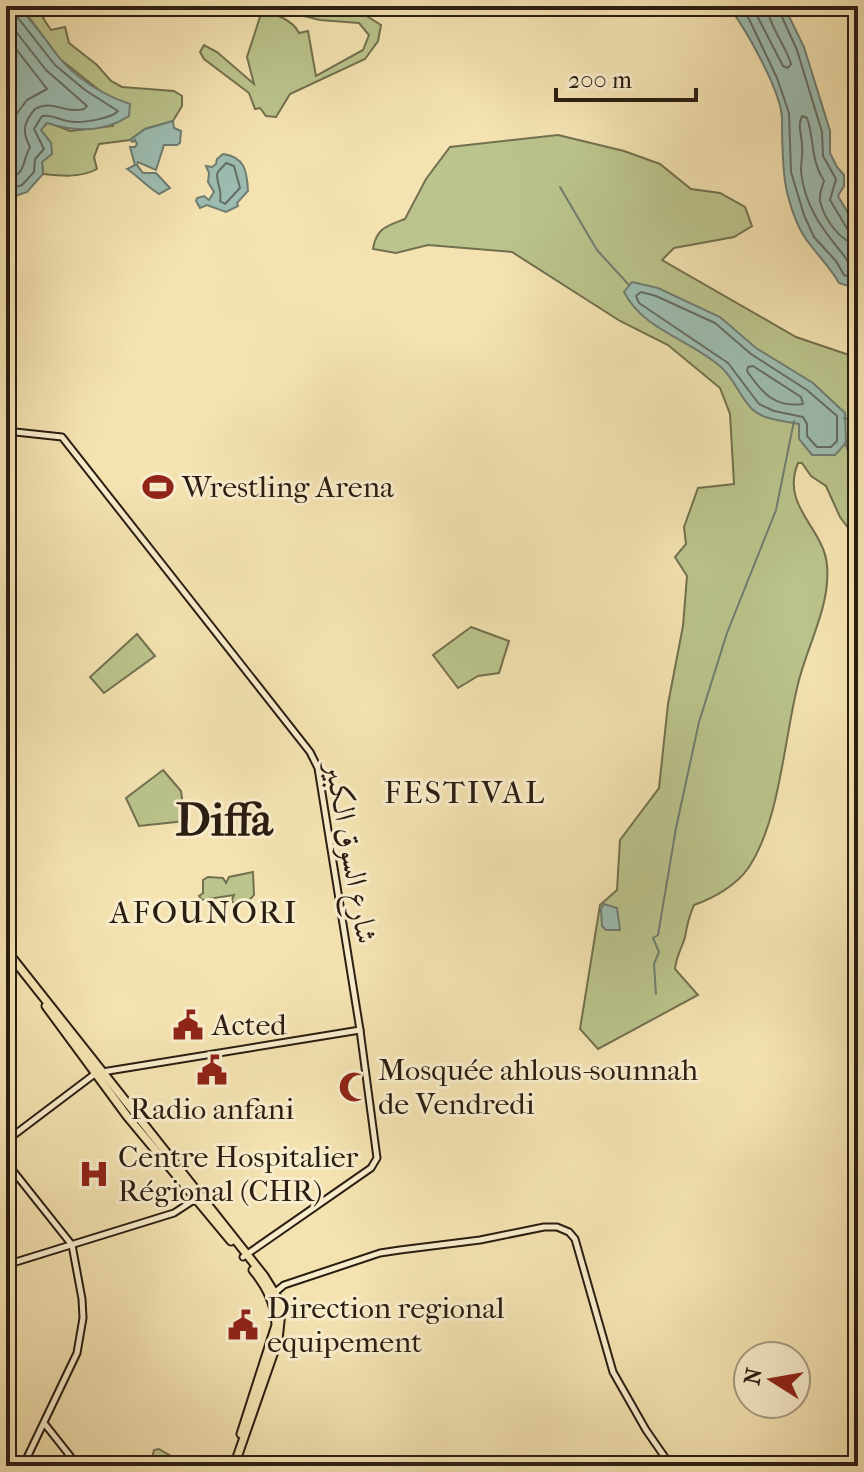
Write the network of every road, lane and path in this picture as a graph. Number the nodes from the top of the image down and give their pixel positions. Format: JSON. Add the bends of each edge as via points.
{"nodes":[{"id":1,"x":6,"y":431,"type":"edge"},
{"id":2,"x":6,"y":950,"type":"edge"},
{"id":3,"x":6,"y":958,"type":"edge"},
{"id":4,"x":360,"y":1030,"type":"junction"},
{"id":5,"x":100,"y":1073,"type":"junction"},
{"id":6,"x":6,"y":1141,"type":"edge"},
{"id":7,"x":6,"y":1162,"type":"edge"},
{"id":8,"x":198,"y":1196,"type":"junction"},
{"id":9,"x":72,"y":1245,"type":"junction"},
{"id":10,"x":245,"y":1256,"type":"junction"},
{"id":11,"x":6,"y":1265,"type":"edge"},
{"id":12,"x":272,"y":1294,"type":"junction"},
{"id":13,"x":44,"y":1423,"type":"junction"},
{"id":14,"x":23,"y":1466,"type":"edge"},
{"id":15,"x":78,"y":1466,"type":"edge"},
{"id":16,"x":232,"y":1466,"type":"edge"},
{"id":17,"x":671,"y":1466,"type":"edge"}],
"edges":[{"from":1,"to":4,"type":"street","name":"شارع السوق الكبير","via":[[62,437],[316,762]]},
{"from":2,"to":5,"type":"highway"},
{"from":3,"to":5,"type":"highway"},
{"from":4,"to":5,"type":"street"},
{"from":4,"to":10,"type":"street","name":"شارع السوق الكبير","via":[[376,1163]]},
{"from":5,"to":6,"type":"street"},
{"from":5,"to":8,"type":"highway","via":[[127,1116]]},
{"from":7,"to":9,"type":"street"},
{"from":8,"to":9,"type":"street","via":[[174,1213]]},
{"from":8,"to":10,"type":"highway"},
{"from":9,"to":11,"type":"street"},
{"from":9,"to":13,"type":"street","via":[[82,1299],[81,1338]]},
{"from":10,"to":12,"type":"highway"},
{"from":12,"to":16,"type":"highway","via":[[273,1339]]},
{"from":12,"to":17,"type":"street","via":[[284,1285],[380,1253],[544,1227],[569,1232],[613,1372]]},
{"from":13,"to":14,"type":"street"},
{"from":13,"to":15,"type":"street"}]}
